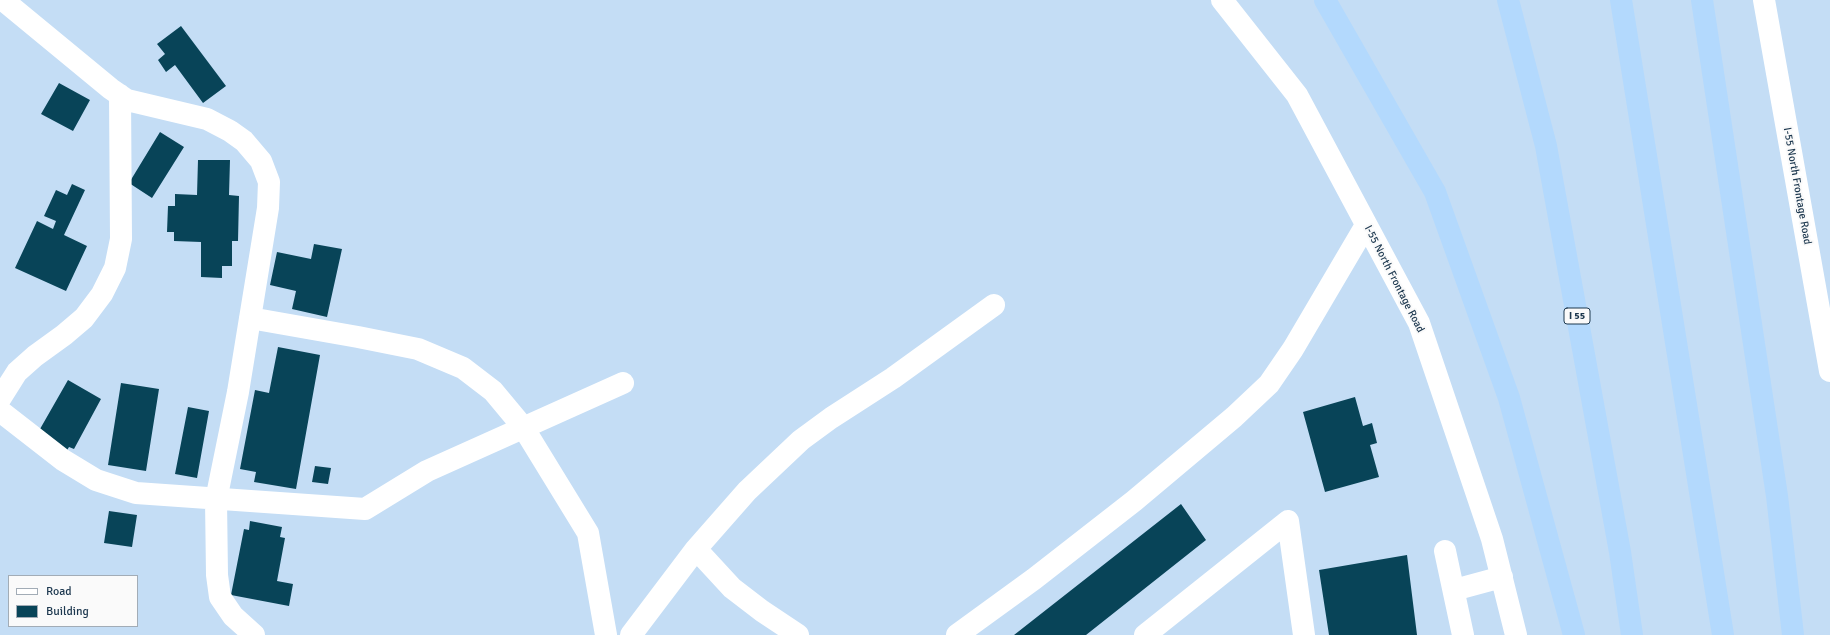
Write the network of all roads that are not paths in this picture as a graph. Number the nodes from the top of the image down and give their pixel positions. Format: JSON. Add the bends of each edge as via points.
{"nodes":[{"id":1,"x":3,"y":0,"type":"edge"},
{"id":2,"x":1222,"y":0,"type":"edge"},
{"id":3,"x":1325,"y":0,"type":"edge"},
{"id":4,"x":1508,"y":0,"type":"edge"},
{"id":5,"x":1621,"y":0,"type":"edge"},
{"id":6,"x":1702,"y":0,"type":"edge"},
{"id":7,"x":1764,"y":0,"type":"edge"},
{"id":8,"x":120,"y":95,"type":"junction"},
{"id":9,"x":1366,"y":225,"type":"junction"},
{"id":10,"x":994,"y":305,"type":"dead end"},
{"id":11,"x":250,"y":318,"type":"junction"},
{"id":12,"x":1830,"y":371,"type":"edge"},
{"id":13,"x":623,"y":383,"type":"dead end"},
{"id":14,"x":0,"y":399,"type":"edge"},
{"id":15,"x":0,"y":411,"type":"edge"},
{"id":16,"x":523,"y":427,"type":"junction"},
{"id":17,"x":216,"y":500,"type":"junction"},
{"id":18,"x":696,"y":549,"type":"junction"},
{"id":19,"x":1445,"y":551,"type":"dead end"},
{"id":20,"x":1502,"y":577,"type":"junction"},
{"id":21,"x":1454,"y":590,"type":"junction"},
{"id":22,"x":254,"y":635,"type":"edge"},
{"id":23,"x":606,"y":635,"type":"edge"},
{"id":24,"x":630,"y":635,"type":"edge"},
{"id":25,"x":798,"y":635,"type":"edge"},
{"id":26,"x":957,"y":635,"type":"edge"},
{"id":27,"x":1144,"y":635,"type":"edge"},
{"id":28,"x":1304,"y":635,"type":"edge"},
{"id":29,"x":1463,"y":635,"type":"edge"},
{"id":30,"x":1516,"y":635,"type":"edge"},
{"id":31,"x":1574,"y":635,"type":"edge"},
{"id":32,"x":1632,"y":635,"type":"edge"},
{"id":33,"x":1723,"y":635,"type":"edge"},
{"id":34,"x":1792,"y":635,"type":"edge"}],
"edges":[{"from":1,"to":8,"type":"street"},
{"from":2,"to":9,"type":"street","name":"I-55 North Frontage Road","via":[[1297,95]]},
{"from":3,"to":31,"type":"highway","via":[[1435,192],[1509,398]]},
{"from":4,"to":32,"type":"highway","number":"I 55","via":[[1546,146],[1620,552]]},
{"from":5,"to":33,"type":"highway"},
{"from":6,"to":34,"type":"highway","via":[[1777,496]]},
{"from":7,"to":12,"type":"street","name":"I-55 North Frontage Road"},
{"from":8,"to":11,"type":"street","via":[[127,100],[207,119],[244,141],[261,161],[269,182],[268,208]]},
{"from":8,"to":14,"type":"street","via":[[121,239],[114,268],[102,294],[84,318],[17,372]]},
{"from":9,"to":20,"type":"street","name":"I-55 North Frontage Road","via":[[1419,323],[1492,539]]},
{"from":9,"to":26,"type":"street","via":[[1293,349],[1269,384],[1234,417],[1134,501]]},
{"from":10,"to":18,"type":"street","via":[[801,440],[747,491]]},
{"from":11,"to":16,"type":"street","via":[[418,349],[463,368],[493,391]]},
{"from":11,"to":17,"type":"street"},
{"from":13,"to":16,"type":"street"},
{"from":15,"to":17,"type":"street","via":[[62,460],[96,480],[136,493]]},
{"from":16,"to":17,"type":"street","via":[[427,471],[365,509]]},
{"from":16,"to":23,"type":"street","via":[[588,533]]},
{"from":17,"to":22,"type":"street","via":[[217,575],[220,596],[233,616]]},
{"from":18,"to":24,"type":"street"},
{"from":18,"to":25,"type":"street","via":[[732,588]]},
{"from":19,"to":21,"type":"street"},
{"from":20,"to":21,"type":"street"},
{"from":20,"to":30,"type":"street","name":"I-55 North Frontage Road"},
{"from":21,"to":29,"type":"street"},
{"from":27,"to":28,"type":"street","via":[[1288,521]]}]}
